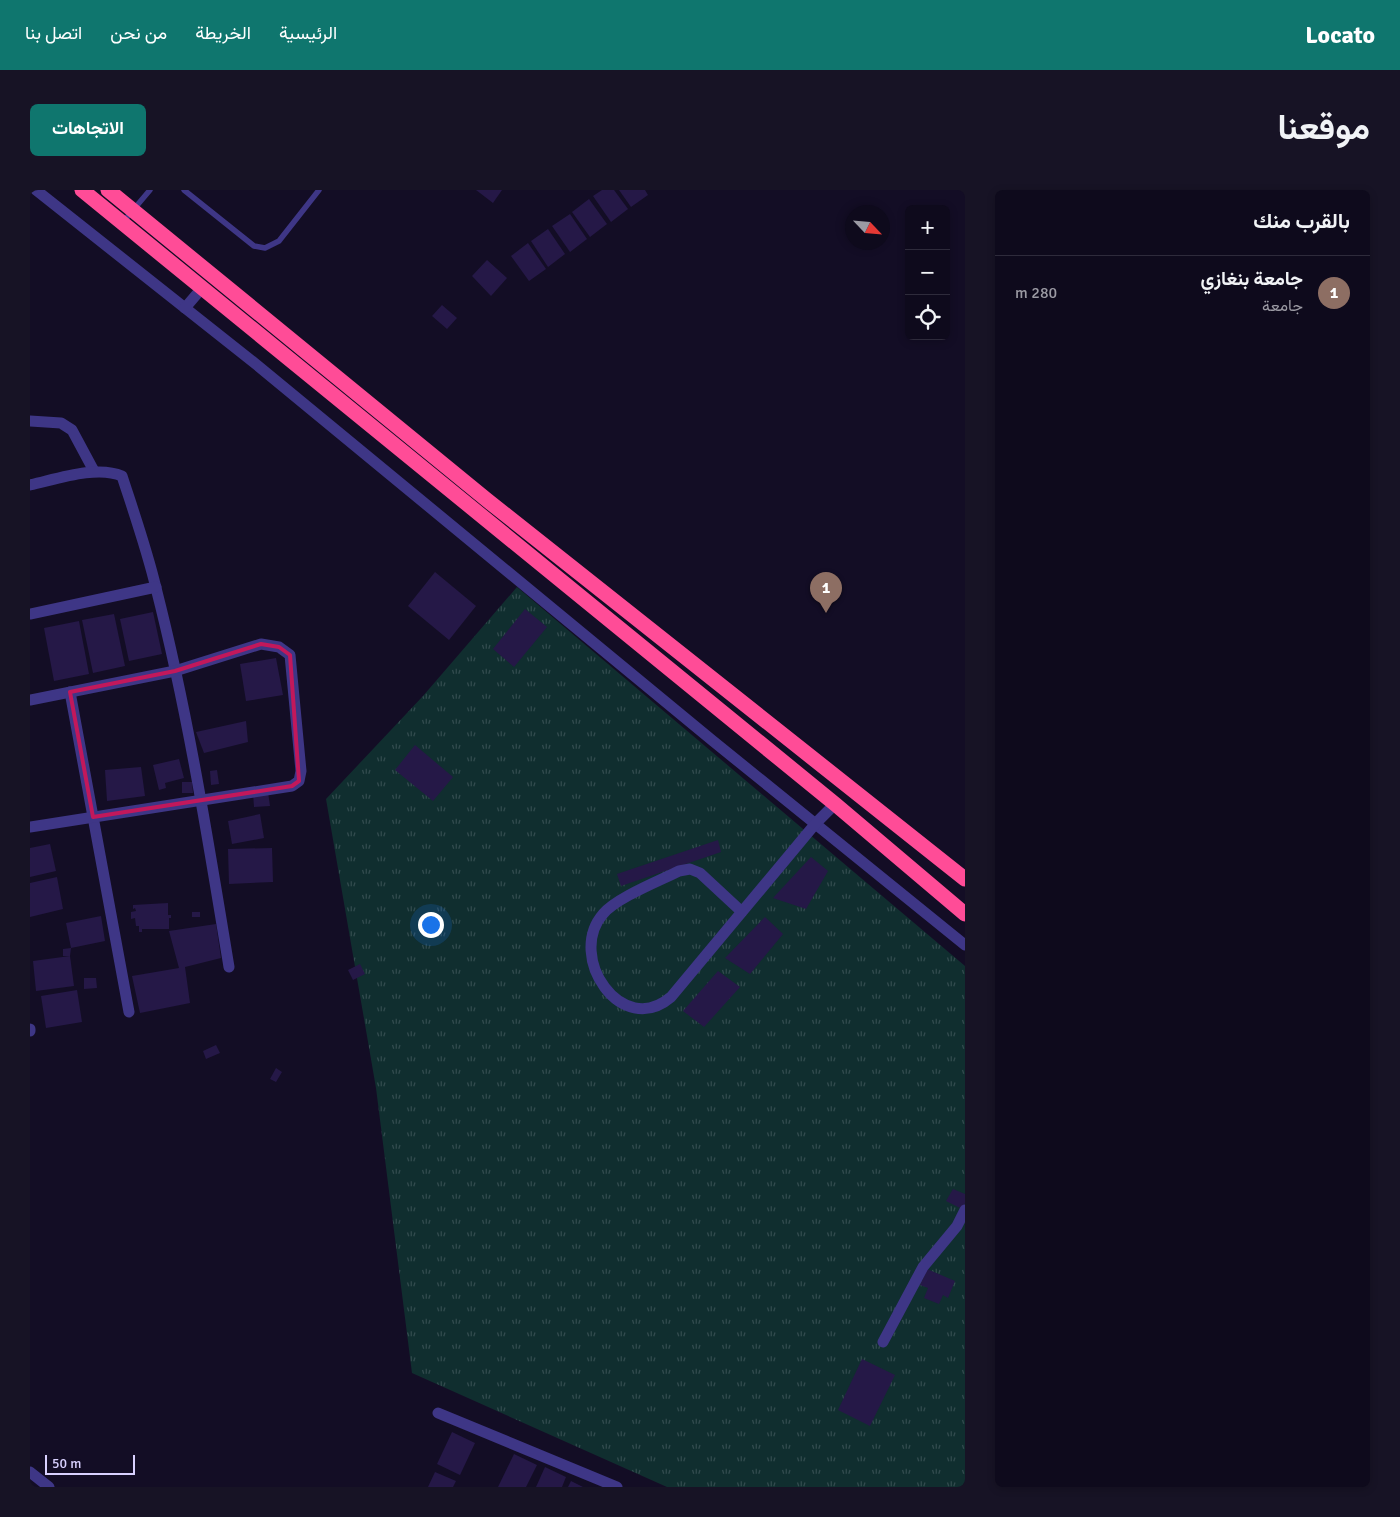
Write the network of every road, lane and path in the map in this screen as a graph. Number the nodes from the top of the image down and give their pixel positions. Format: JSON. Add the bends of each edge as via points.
{"nodes":[{"id":1,"x":36,"y":190,"type":"edge"},
{"id":2,"x":82,"y":190,"type":"edge"},
{"id":3,"x":108,"y":190,"type":"edge"},
{"id":4,"x":150,"y":190,"type":"edge"},
{"id":5,"x":184,"y":190,"type":"edge"},
{"id":6,"x":319,"y":190,"type":"edge"},
{"id":7,"x":133,"y":210,"type":"junction"},
{"id":8,"x":123,"y":222,"type":"junction"},
{"id":9,"x":202,"y":288,"type":"junction"},
{"id":10,"x":185,"y":308,"type":"junction"},
{"id":11,"x":30,"y":421,"type":"edge"},
{"id":12,"x":94,"y":471,"type":"junction"},
{"id":13,"x":30,"y":485,"type":"edge"},
{"id":14,"x":156,"y":587,"type":"junction"},
{"id":15,"x":30,"y":614,"type":"edge"},
{"id":16,"x":175,"y":671,"type":"junction"},
{"id":17,"x":70,"y":692,"type":"junction"},
{"id":18,"x":30,"y":700,"type":"edge"},
{"id":19,"x":202,"y":800,"type":"junction"},
{"id":20,"x":835,"y":804,"type":"junction"},
{"id":21,"x":94,"y":817,"type":"junction"},
{"id":22,"x":816,"y":823,"type":"junction"},
{"id":23,"x":30,"y":827,"type":"edge"},
{"id":24,"x":965,"y":879,"type":"edge"},
{"id":25,"x":742,"y":912,"type":"junction"},
{"id":26,"x":965,"y":914,"type":"edge"},
{"id":27,"x":965,"y":945,"type":"edge"},
{"id":28,"x":228,"y":967,"type":"dead end"},
{"id":29,"x":129,"y":1012,"type":"dead end"},
{"id":30,"x":965,"y":1210,"type":"edge"},
{"id":31,"x":883,"y":1342,"type":"dead end"},
{"id":32,"x":438,"y":1413,"type":"dead end"},
{"id":33,"x":30,"y":1472,"type":"edge"},
{"id":34,"x":49,"y":1487,"type":"edge"},
{"id":35,"x":617,"y":1487,"type":"edge"}],
"edges":[{"from":1,"to":10,"type":"street"},
{"from":2,"to":8,"type":"highway"},
{"from":3,"to":7,"type":"highway"},
{"from":4,"to":7,"type":"lane"},
{"from":5,"to":6,"type":"lane","via":[[254,246],[265,248],[279,241]]},
{"from":7,"to":8,"type":"lane"},
{"from":7,"to":24,"type":"highway","via":[[487,500]]},
{"from":8,"to":9,"type":"highway"},
{"from":9,"to":10,"type":"street"},
{"from":9,"to":20,"type":"highway"},
{"from":10,"to":22,"type":"street"},
{"from":11,"to":12,"type":"street","via":[[61,424],[72,430]]},
{"from":12,"to":13,"type":"street"},
{"from":12,"to":14,"type":"street","via":[[122,476]]},
{"from":14,"to":15,"type":"street"},
{"from":14,"to":16,"type":"street"},
{"from":16,"to":17,"type":"street"},
{"from":16,"to":19,"type":"street"},
{"from":16,"to":19,"type":"street","via":[[261,644],[279,647],[290,655],[301,771],[299,780],[292,786]]},
{"from":17,"to":18,"type":"street"},
{"from":17,"to":21,"type":"street"},
{"from":19,"to":21,"type":"street"},
{"from":19,"to":28,"type":"street"},
{"from":20,"to":22,"type":"street"},
{"from":20,"to":26,"type":"highway"},
{"from":21,"to":23,"type":"street"},
{"from":21,"to":29,"type":"street"},
{"from":22,"to":25,"type":"street"},
{"from":22,"to":27,"type":"street"},
{"from":25,"to":25,"type":"street","via":[[672,997],[659,1006],[636,1009],[621,1003],[602,983],[593,965],[591,938],[603,914],[617,902],[679,871],[690,869],[700,873]]},
{"from":30,"to":31,"type":"street","via":[[957,1226],[923,1267]]},
{"from":32,"to":35,"type":"street"},
{"from":33,"to":34,"type":"street"}]}
